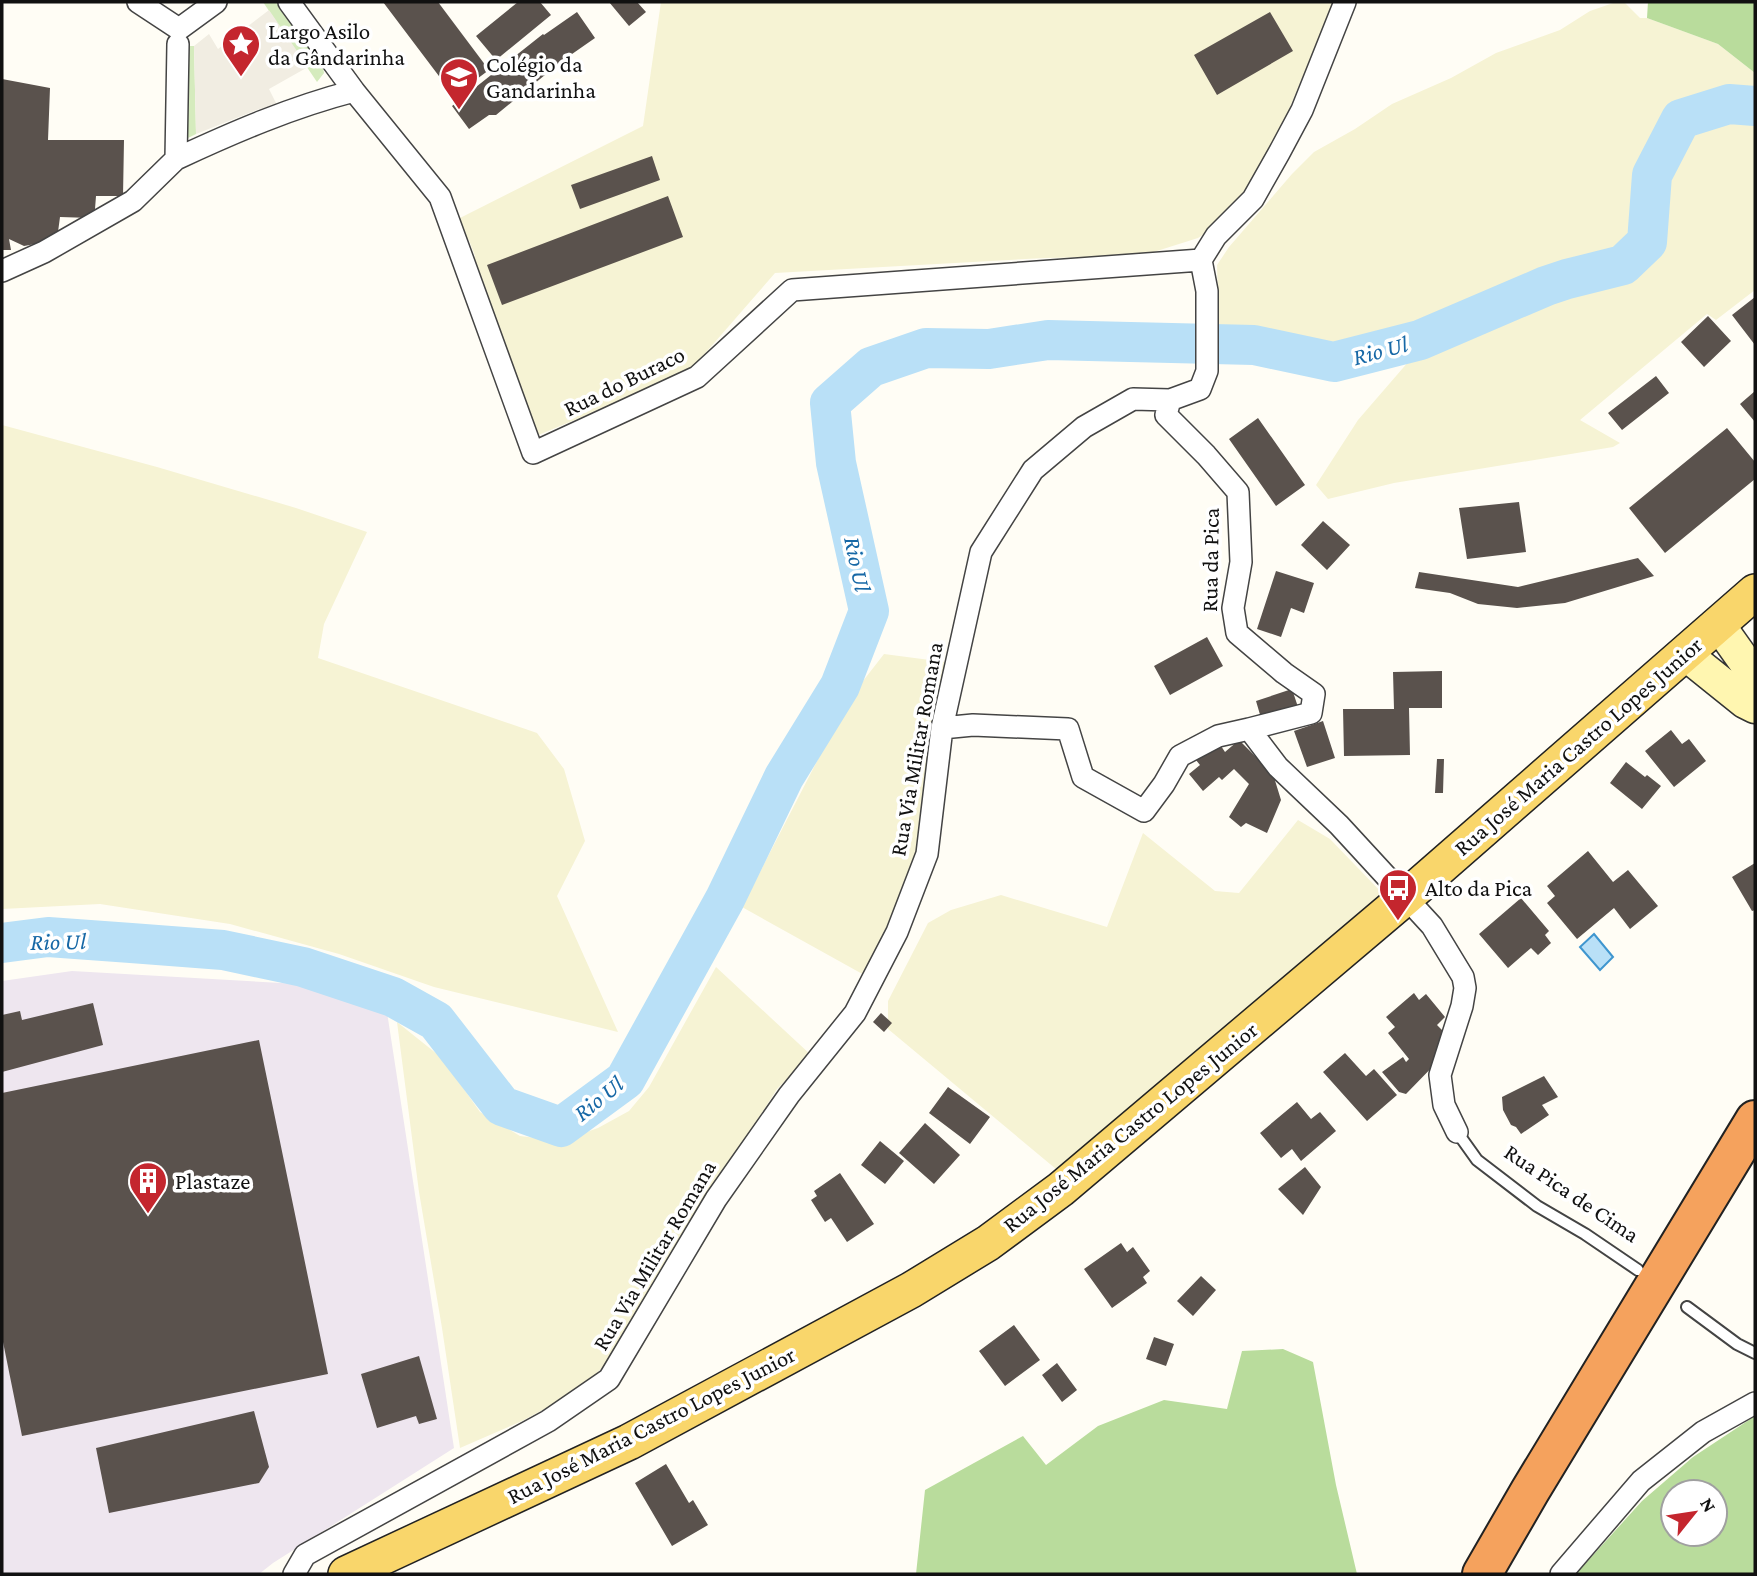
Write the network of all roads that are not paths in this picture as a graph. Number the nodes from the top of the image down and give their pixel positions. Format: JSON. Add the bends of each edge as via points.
{"nodes":[{"id":1,"x":138,"y":2,"type":"edge"},
{"id":2,"x":216,"y":2,"type":"edge"},
{"id":3,"x":289,"y":2,"type":"edge"},
{"id":4,"x":1345,"y":2,"type":"edge"},
{"id":5,"x":178,"y":36,"type":"junction"},
{"id":6,"x":354,"y":91,"type":"junction"},
{"id":7,"x":176,"y":159,"type":"junction"},
{"id":8,"x":1201,"y":260,"type":"junction"},
{"id":9,"x":2,"y":271,"type":"edge"},
{"id":10,"x":1170,"y":400,"type":"junction"},
{"id":11,"x":1755,"y":592,"type":"edge"},
{"id":12,"x":1718,"y":624,"type":"junction"},
{"id":13,"x":1684,"y":653,"type":"junction"},
{"id":14,"x":1755,"y":673,"type":"edge"},
{"id":15,"x":1755,"y":707,"type":"edge"},
{"id":16,"x":942,"y":728,"type":"junction"},
{"id":17,"x":1250,"y":729,"type":"junction"},
{"id":18,"x":1406,"y":897,"type":"junction"},
{"id":19,"x":1755,"y":1120,"type":"edge"},
{"id":20,"x":1457,"y":1132,"type":"joint"},
{"id":21,"x":1755,"y":1153,"type":"edge"},
{"id":22,"x":1639,"y":1270,"type":"dead end"},
{"id":23,"x":1687,"y":1307,"type":"dead end"},
{"id":24,"x":1755,"y":1353,"type":"edge"},
{"id":25,"x":1755,"y":1403,"type":"edge"},
{"id":26,"x":294,"y":1574,"type":"edge"},
{"id":27,"x":346,"y":1574,"type":"edge"},
{"id":28,"x":1482,"y":1574,"type":"edge"},
{"id":29,"x":1502,"y":1574,"type":"edge"},
{"id":30,"x":1561,"y":1574,"type":"edge"}],
"edges":[{"from":1,"to":5,"type":"street"},
{"from":2,"to":5,"type":"street"},
{"from":3,"to":6,"type":"street"},
{"from":4,"to":8,"type":"street","via":[[1302,110],[1279,153],[1253,199],[1216,236]]},
{"from":5,"to":7,"type":"street"},
{"from":6,"to":7,"type":"street","via":[[252,124]]},
{"from":6,"to":8,"type":"street","name":"Rua do Buraco","via":[[440,197],[533,453],[697,377],[792,290]]},
{"from":7,"to":9,"type":"street","via":[[133,201]]},
{"from":8,"to":10,"type":"street","name":"Rua Via Militar Romana","via":[[1207,291],[1207,372],[1200,389]]},
{"from":10,"to":16,"type":"street","name":"Rua Via Militar Romana","via":[[1133,399],[1084,428],[1034,470],[981,552]]},
{"from":10,"to":17,"type":"street","name":"Rua da Pica","via":[[1166,415],[1238,492],[1241,562],[1233,608],[1237,633],[1314,694],[1311,713]]},
{"from":11,"to":12,"type":"main road","name":"Rua José Maria Castro Lopes Junior"},
{"from":12,"to":13,"type":"main road","name":"Rua José Maria Castro Lopes Junior"},
{"from":12,"to":14,"type":"street"},
{"from":13,"to":15,"type":"street"},
{"from":13,"to":18,"type":"main road","name":"Rua José Maria Castro Lopes Junior"},
{"from":16,"to":17,"type":"street","via":[[1068,729],[1083,777],[1144,811],[1180,756],[1218,736]]},
{"from":16,"to":26,"type":"street","name":"Rua Via Militar Romana","via":[[927,854],[897,932],[855,1013],[789,1095],[716,1199],[609,1379],[548,1421],[305,1555]]},
{"from":17,"to":18,"type":"street","via":[[1278,767]]},
{"from":18,"to":20,"type":"street","name":"Rua Pica de Cima","via":[[1432,926],[1463,977],[1462,1006],[1440,1075],[1444,1105]]},
{"from":18,"to":27,"type":"main road","name":"Rua José Maria Castro Lopes Junior","via":[[1061,1189],[988,1243],[911,1290],[629,1442]]},
{"from":19,"to":28,"type":"highway"},
{"from":20,"to":22,"type":"lane","name":"Rua Pica de Cima","via":[[1478,1160],[1537,1206]]},
{"from":21,"to":29,"type":"highway"},
{"from":23,"to":24,"type":"lane"},
{"from":25,"to":30,"type":"street","via":[[1703,1433],[1641,1481]]}]}
